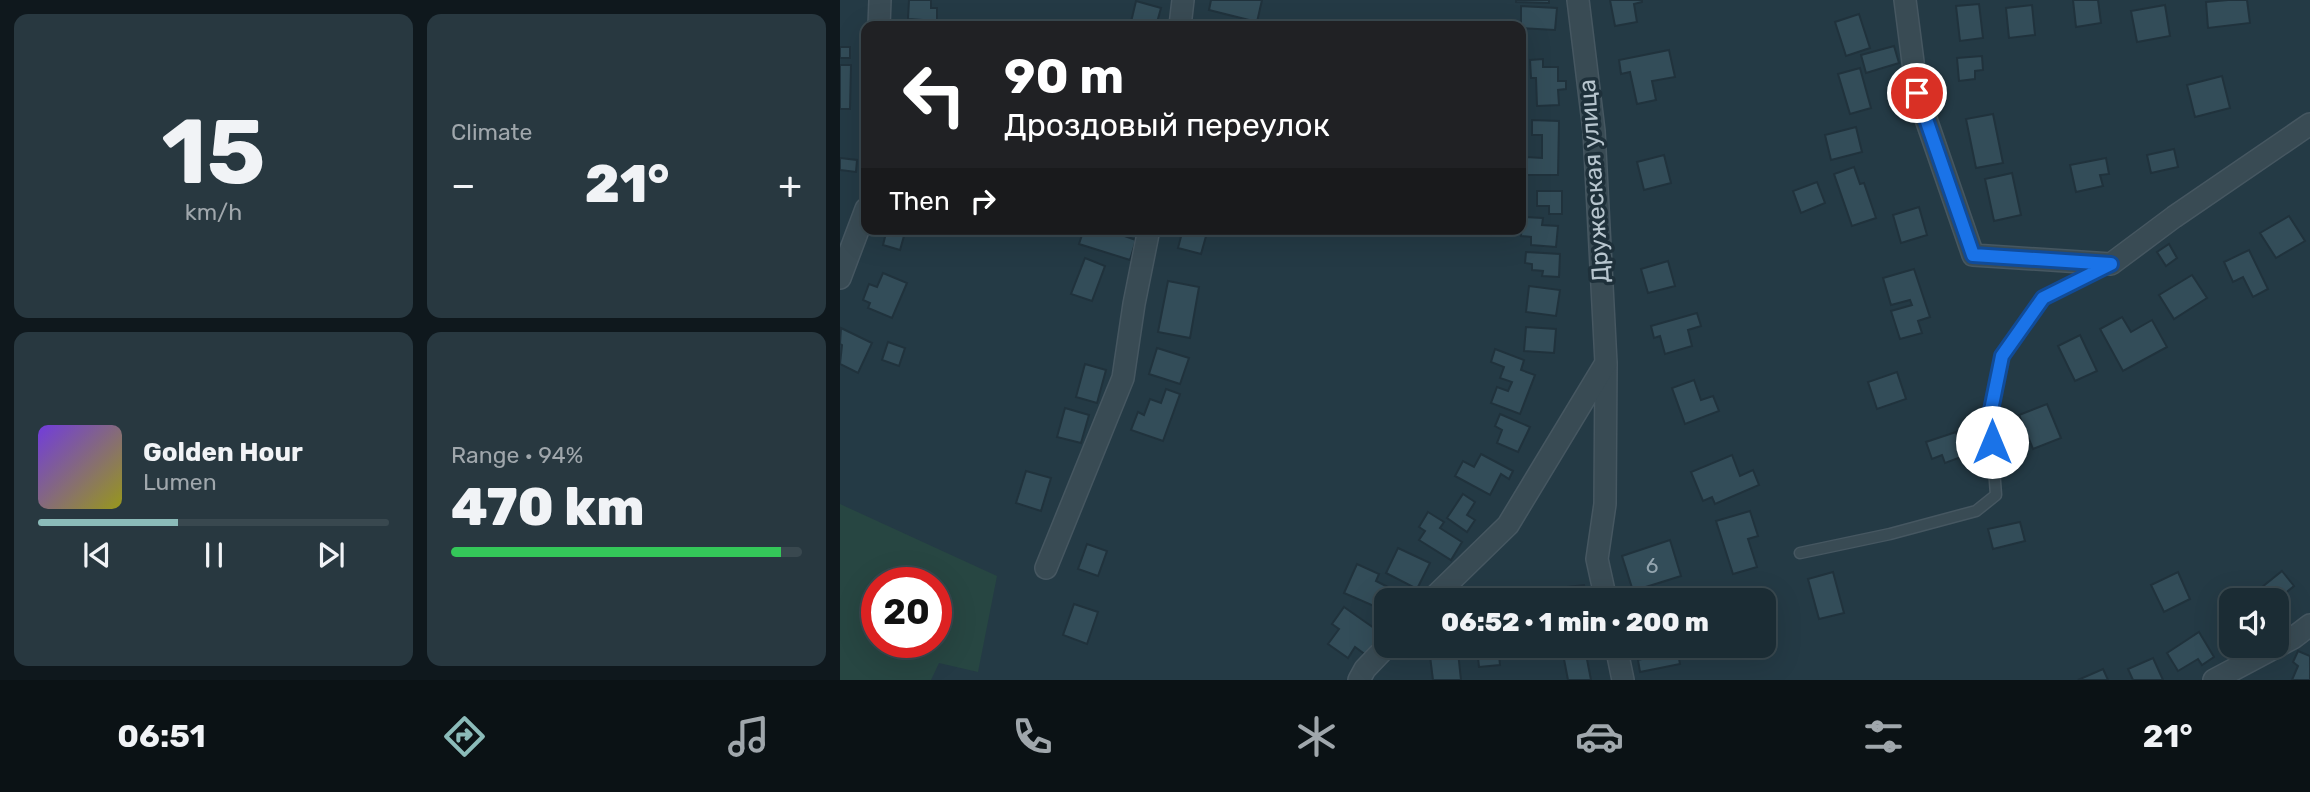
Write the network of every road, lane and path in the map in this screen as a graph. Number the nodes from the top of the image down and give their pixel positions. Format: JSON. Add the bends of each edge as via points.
{"nodes":[{"id":1,"x":880,"y":0,"type":"edge"},
{"id":2,"x":1183,"y":0,"type":"edge"},
{"id":3,"x":1578,"y":0,"type":"edge"},
{"id":4,"x":1905,"y":0,"type":"edge"},
{"id":5,"x":879,"y":21,"type":"edge"},
{"id":6,"x":1181,"y":21,"type":"edge"},
{"id":7,"x":2310,"y":124,"type":"edge"},
{"id":8,"x":861,"y":222,"type":"edge"},
{"id":9,"x":1148,"y":235,"type":"edge"},
{"id":10,"x":2111,"y":264,"type":"junction"},
{"id":11,"x":840,"y":278,"type":"edge"},
{"id":12,"x":1605,"y":363,"type":"junction"},
{"id":13,"x":1800,"y":553,"type":"dead end"},
{"id":14,"x":1046,"y":568,"type":"dead end"},
{"id":15,"x":1444,"y":588,"type":"edge"},
{"id":16,"x":1604,"y":588,"type":"edge"},
{"id":17,"x":2310,"y":625,"type":"edge"},
{"id":18,"x":1375,"y":658,"type":"edge"},
{"id":19,"x":1618,"y":658,"type":"edge"},
{"id":20,"x":1360,"y":680,"type":"edge"},
{"id":21,"x":1623,"y":680,"type":"edge"},
{"id":22,"x":2214,"y":680,"type":"edge"}],
"edges":[{"from":1,"to":5,"type":"street"},
{"from":2,"to":6,"type":"street"},
{"from":3,"to":12,"type":"street","name":"Дружеская улица","via":[[1594,131]]},
{"from":4,"to":10,"type":"street","via":[[1917,93],[1973,255]]},
{"from":7,"to":10,"type":"street"},
{"from":8,"to":11,"type":"street"},
{"from":9,"to":14,"type":"street","via":[[1123,378]]},
{"from":10,"to":13,"type":"lane","via":[[2043,298],[2002,356],[1990,415],[1996,495],[1976,511]]},
{"from":12,"to":15,"type":"street","via":[[1508,525]]},
{"from":12,"to":16,"type":"street","name":"Дружеская улица","via":[[1605,504],[1598,559]]},
{"from":17,"to":22,"type":"street"},
{"from":18,"to":20,"type":"street"},
{"from":19,"to":21,"type":"street"}]}
